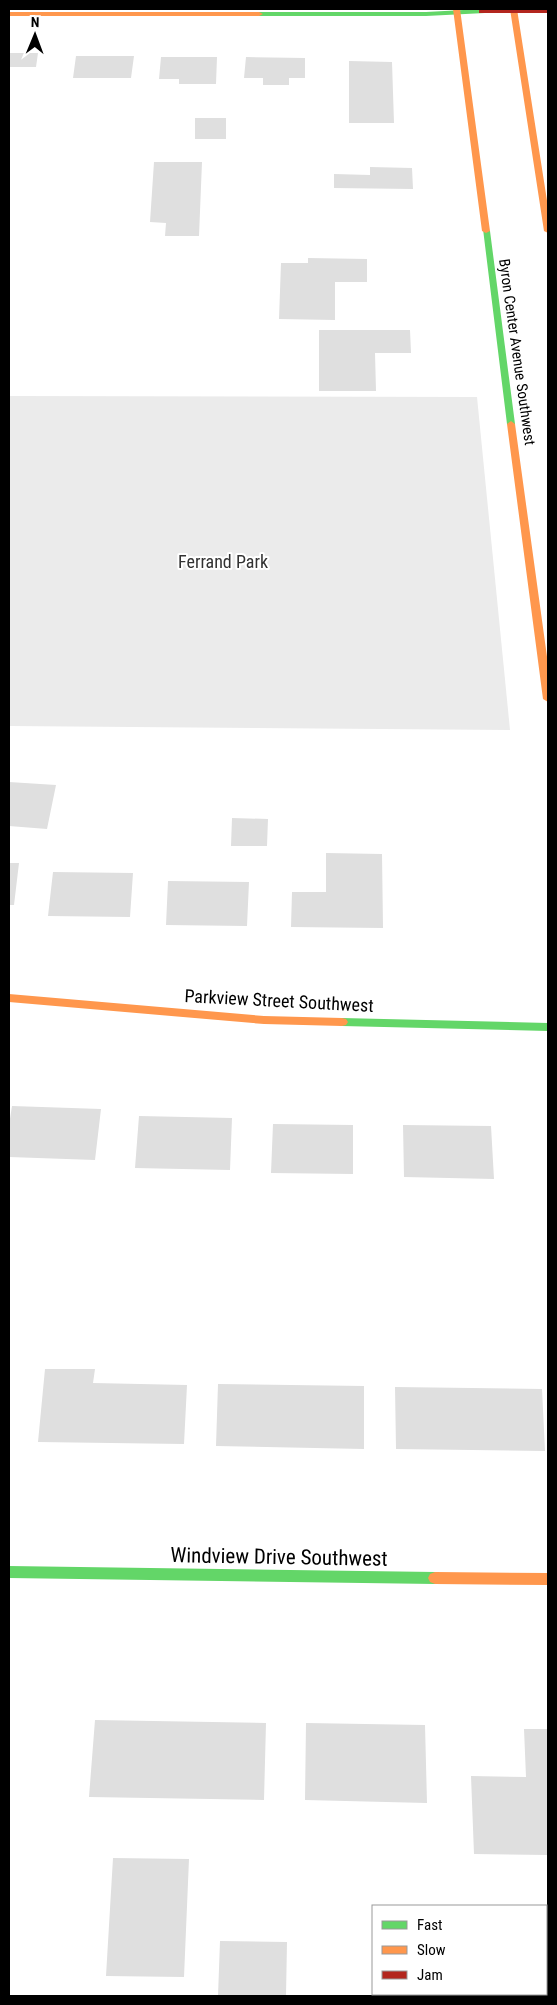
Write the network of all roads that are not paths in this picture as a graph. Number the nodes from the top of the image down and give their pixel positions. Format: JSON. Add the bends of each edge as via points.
{"nodes":[{"id":1,"x":513,"y":9,"type":"edge"},
{"id":2,"x":456,"y":11,"type":"edge"},
{"id":3,"x":548,"y":11,"type":"edge"},
{"id":4,"x":9,"y":14,"type":"edge"},
{"id":5,"x":548,"y":230,"type":"edge"},
{"id":6,"x":548,"y":698,"type":"edge"},
{"id":7,"x":9,"y":998,"type":"edge"},
{"id":8,"x":548,"y":1027,"type":"edge"},
{"id":9,"x":9,"y":1572,"type":"edge"},
{"id":10,"x":548,"y":1579,"type":"edge"}],
"edges":[{"from":1,"to":2,"type":"main road"},
{"from":1,"to":3,"type":"main road"},
{"from":1,"to":5,"type":"main road"},
{"from":2,"to":4,"type":"main road"},
{"from":2,"to":6,"type":"main road","name":"Byron Center Avenue Southwest"},
{"from":7,"to":8,"type":"main road","name":"Parkview Street Southwest","via":[[264,1020]]},
{"from":9,"to":10,"type":"main road","name":"Windview Drive Southwest"}]}
